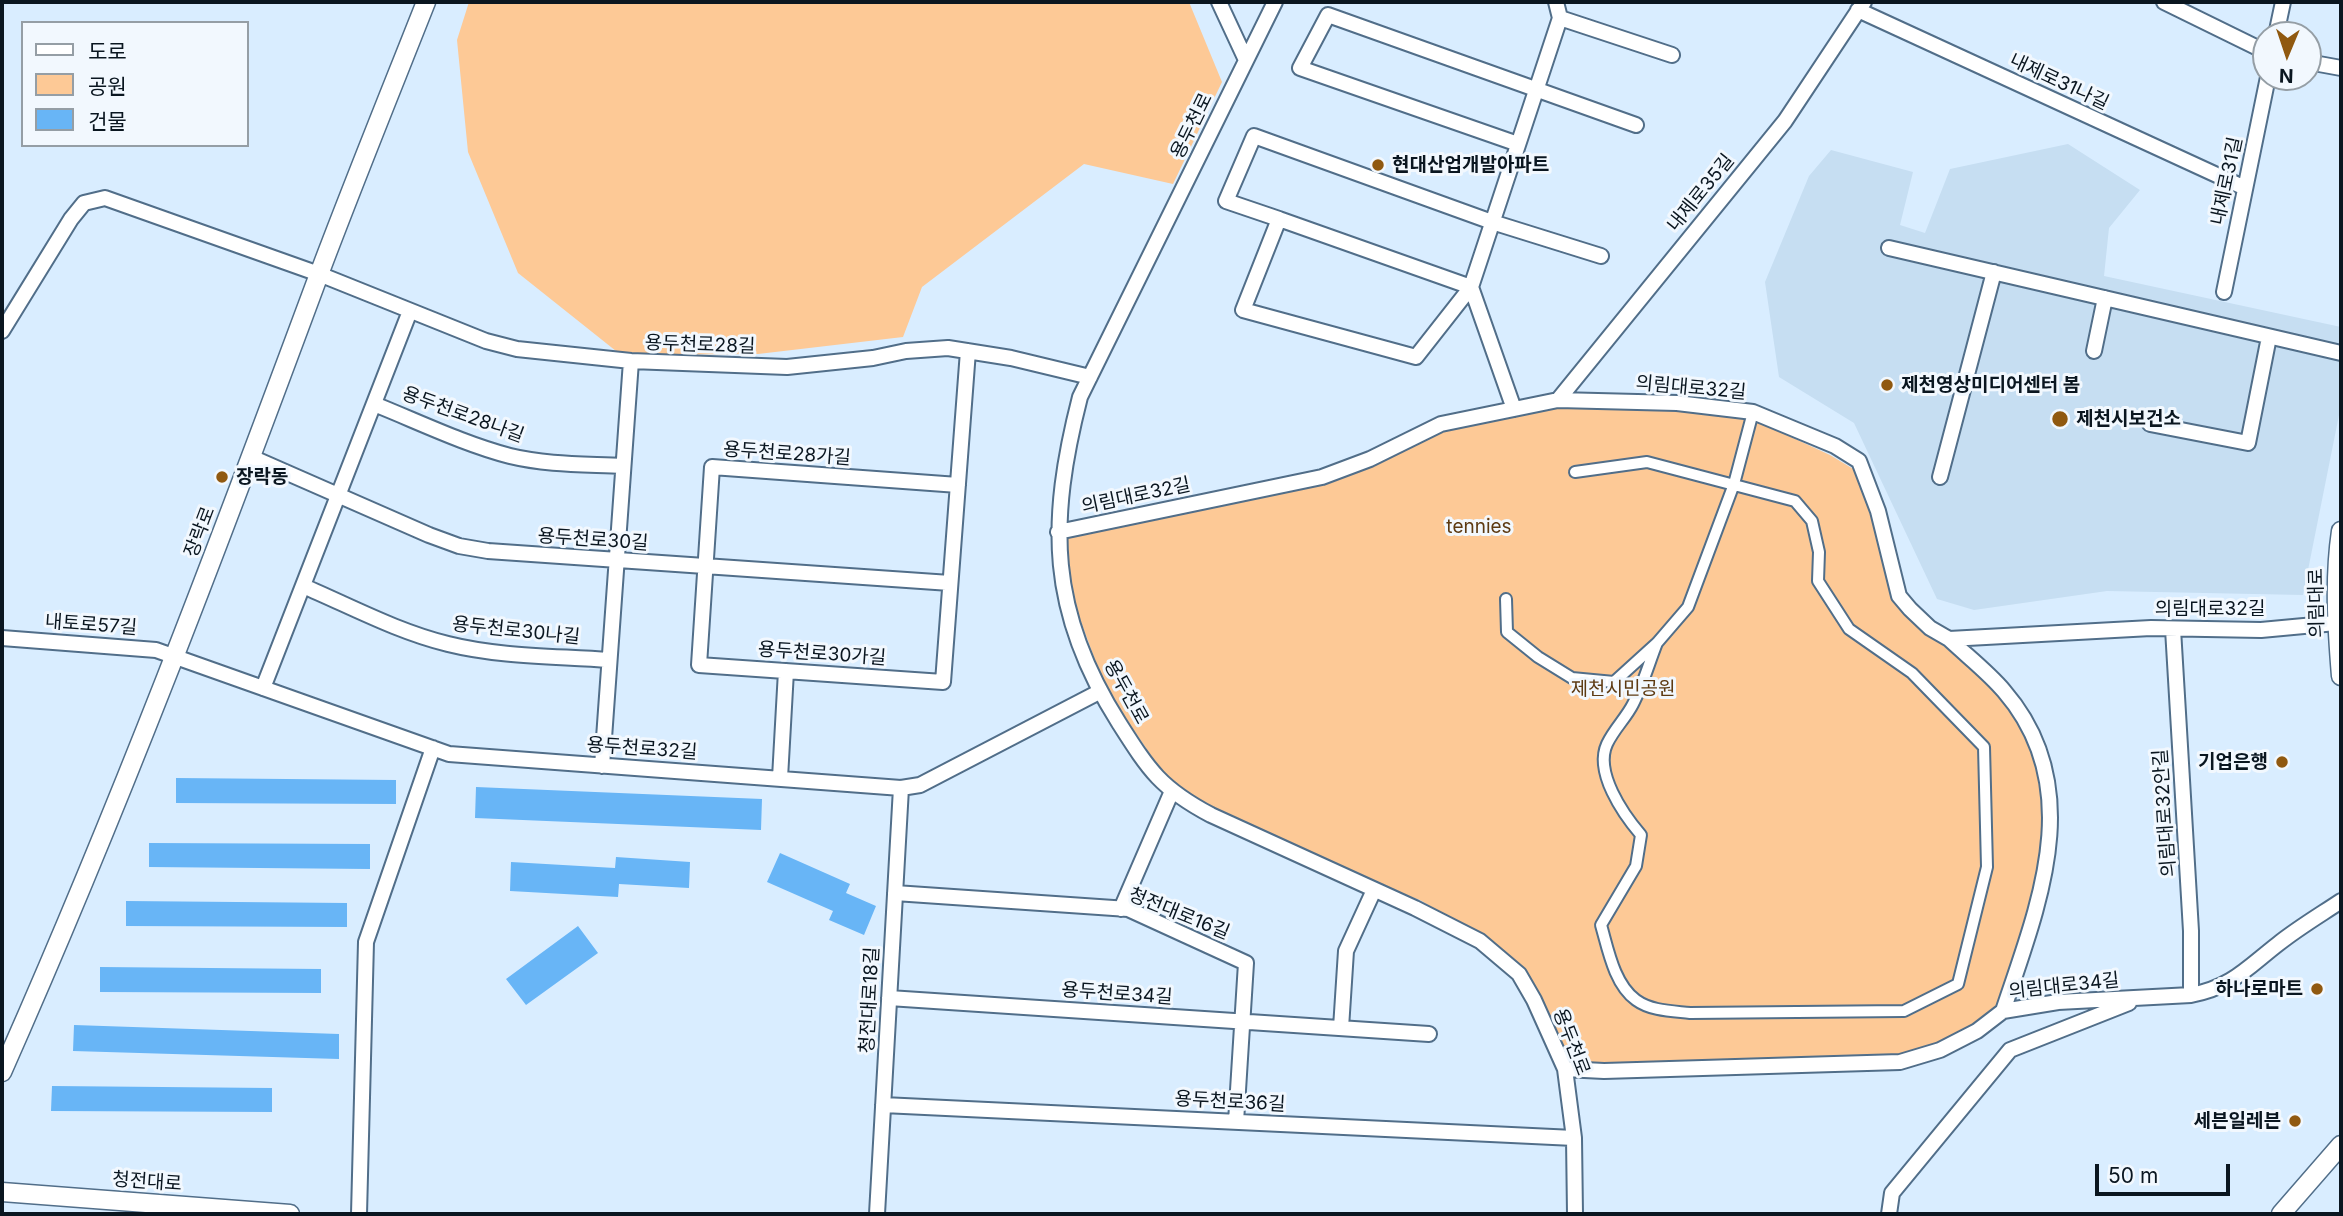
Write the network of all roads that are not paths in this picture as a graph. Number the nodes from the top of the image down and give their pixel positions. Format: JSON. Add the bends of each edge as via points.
{"nodes":[{"id":1,"x":426,"y":2,"type":"edge"},
{"id":2,"x":1219,"y":2,"type":"edge"},
{"id":3,"x":1275,"y":2,"type":"edge"},
{"id":4,"x":1556,"y":2,"type":"edge"},
{"id":5,"x":2164,"y":2,"type":"edge"},
{"id":6,"x":2283,"y":2,"type":"edge"},
{"id":7,"x":1861,"y":6,"type":"edge"},
{"id":8,"x":1560,"y":18,"type":"junction"},
{"id":9,"x":2279,"y":21,"type":"edge"},
{"id":10,"x":2252,"y":45,"type":"edge"},
{"id":11,"x":1672,"y":55,"type":"dead end"},
{"id":12,"x":1246,"y":60,"type":"junction"},
{"id":13,"x":2322,"y":64,"type":"edge"},
{"id":14,"x":2341,"y":68,"type":"edge"},
{"id":15,"x":1536,"y":91,"type":"junction"},
{"id":16,"x":2265,"y":91,"type":"edge"},
{"id":17,"x":1636,"y":125,"type":"dead end"},
{"id":18,"x":1518,"y":144,"type":"junction"},
{"id":19,"x":2245,"y":188,"type":"junction"},
{"id":20,"x":1279,"y":219,"type":"junction"},
{"id":21,"x":1492,"y":222,"type":"junction"},
{"id":22,"x":1889,"y":248,"type":"dead end"},
{"id":23,"x":1601,"y":256,"type":"dead end"},
{"id":24,"x":1994,"y":272,"type":"junction"},
{"id":25,"x":319,"y":274,"type":"junction"},
{"id":26,"x":1471,"y":287,"type":"junction"},
{"id":27,"x":2224,"y":292,"type":"dead end"},
{"id":28,"x":2105,"y":298,"type":"junction"},
{"id":29,"x":410,"y":311,"type":"junction"},
{"id":30,"x":2,"y":331,"type":"edge"},
{"id":31,"x":2269,"y":337,"type":"junction"},
{"id":32,"x":968,"y":351,"type":"junction"},
{"id":33,"x":2094,"y":351,"type":"dead end"},
{"id":34,"x":2341,"y":353,"type":"edge"},
{"id":35,"x":631,"y":361,"type":"junction"},
{"id":36,"x":1090,"y":377,"type":"junction"},
{"id":37,"x":1558,"y":400,"type":"junction"},
{"id":38,"x":374,"y":404,"type":"junction"},
{"id":39,"x":1514,"y":409,"type":"junction"},
{"id":40,"x":1753,"y":412,"type":"junction"},
{"id":41,"x":2150,"y":424,"type":"dead end"},
{"id":42,"x":251,"y":457,"type":"junction"},
{"id":43,"x":623,"y":466,"type":"junction"},
{"id":44,"x":1575,"y":472,"type":"dead end"},
{"id":45,"x":1940,"y":477,"type":"dead end"},
{"id":46,"x":1734,"y":484,"type":"junction"},
{"id":47,"x":958,"y":485,"type":"junction"},
{"id":48,"x":339,"y":494,"type":"junction"},
{"id":49,"x":2341,"y":531,"type":"edge"},
{"id":50,"x":1058,"y":533,"type":"junction"},
{"id":51,"x":616,"y":561,"type":"junction"},
{"id":52,"x":705,"y":567,"type":"junction"},
{"id":53,"x":950,"y":583,"type":"junction"},
{"id":54,"x":303,"y":586,"type":"junction"},
{"id":55,"x":1506,"y":599,"type":"dead end"},
{"id":56,"x":2336,"y":622,"type":"junction"},
{"id":57,"x":2173,"y":629,"type":"junction"},
{"id":58,"x":2,"y":638,"type":"edge"},
{"id":59,"x":1949,"y":639,"type":"junction"},
{"id":60,"x":1657,"y":643,"type":"junction"},
{"id":61,"x":176,"y":657,"type":"junction"},
{"id":62,"x":609,"y":660,"type":"junction"},
{"id":63,"x":786,"y":671,"type":"junction"},
{"id":64,"x":2341,"y":676,"type":"edge"},
{"id":65,"x":263,"y":688,"type":"junction"},
{"id":66,"x":1099,"y":692,"type":"junction"},
{"id":67,"x":433,"y":748,"type":"junction"},
{"id":68,"x":602,"y":766,"type":"junction"},
{"id":69,"x":780,"y":779,"type":"junction"},
{"id":70,"x":901,"y":788,"type":"junction"},
{"id":71,"x":1172,"y":791,"type":"junction"},
{"id":72,"x":1374,"y":890,"type":"junction"},
{"id":73,"x":895,"y":893,"type":"junction"},
{"id":74,"x":2341,"y":901,"type":"edge"},
{"id":75,"x":1121,"y":909,"type":"junction"},
{"id":76,"x":2190,"y":995,"type":"junction"},
{"id":77,"x":889,"y":998,"type":"junction"},
{"id":78,"x":2142,"y":998,"type":"junction"},
{"id":79,"x":2003,"y":1011,"type":"junction"},
{"id":80,"x":1242,"y":1022,"type":"junction"},
{"id":81,"x":1342,"y":1028,"type":"junction"},
{"id":82,"x":1429,"y":1034,"type":"dead end"},
{"id":83,"x":1566,"y":1069,"type":"junction"},
{"id":84,"x":2,"y":1072,"type":"edge"},
{"id":85,"x":883,"y":1105,"type":"junction"},
{"id":86,"x":1236,"y":1122,"type":"junction"},
{"id":87,"x":1574,"y":1138,"type":"junction"},
{"id":88,"x":2341,"y":1145,"type":"edge"},
{"id":89,"x":2,"y":1192,"type":"edge"},
{"id":90,"x":290,"y":1214,"type":"edge"},
{"id":91,"x":359,"y":1214,"type":"edge"},
{"id":92,"x":877,"y":1214,"type":"edge"},
{"id":93,"x":1575,"y":1214,"type":"edge"},
{"id":94,"x":1889,"y":1214,"type":"edge"},
{"id":95,"x":2281,"y":1214,"type":"edge"}],
"edges":[{"from":1,"to":25,"type":"street","name":"장락로"},
{"from":2,"to":12,"type":"street"},
{"from":3,"to":12,"type":"street","name":"용두천로"},
{"from":4,"to":8,"type":"street"},
{"from":5,"to":10,"type":"street"},
{"from":6,"to":9,"type":"street"},
{"from":7,"to":19,"type":"street","name":"내제로31나길"},
{"from":7,"to":37,"type":"street","name":"내제로35길","via":[[1785,121]]},
{"from":8,"to":11,"type":"street"},
{"from":8,"to":15,"type":"street"},
{"from":12,"to":36,"type":"street","name":"용두천로"},
{"from":13,"to":14,"type":"street"},
{"from":15,"to":17,"type":"street"},
{"from":15,"to":18,"type":"street"},
{"from":15,"to":18,"type":"street","via":[[1328,15],[1300,68]]},
{"from":16,"to":19,"type":"street","name":"내제로31길"},
{"from":18,"to":21,"type":"street"},
{"from":19,"to":27,"type":"street","name":"내제로31길"},
{"from":20,"to":21,"type":"street","via":[[1226,201],[1254,136]]},
{"from":20,"to":26,"type":"street"},
{"from":20,"to":26,"type":"street","via":[[1242,310],[1416,357]]},
{"from":21,"to":23,"type":"street"},
{"from":21,"to":26,"type":"street"},
{"from":22,"to":24,"type":"street"},
{"from":24,"to":28,"type":"street"},
{"from":24,"to":45,"type":"street"},
{"from":25,"to":29,"type":"street","name":"용두천로28길"},
{"from":25,"to":30,"type":"street","name":"용두천로28길","via":[[105,198],[84,203],[71,219]]},
{"from":25,"to":42,"type":"street","name":"장락로"},
{"from":26,"to":39,"type":"street"},
{"from":28,"to":31,"type":"street"},
{"from":28,"to":33,"type":"street"},
{"from":29,"to":35,"type":"street","name":"용두천로28길","via":[[517,349]]},
{"from":29,"to":38,"type":"street"},
{"from":31,"to":34,"type":"street"},
{"from":31,"to":41,"type":"street","via":[[2248,443]]},
{"from":32,"to":35,"type":"street","name":"용두천로28길","via":[[934,348],[787,367]]},
{"from":32,"to":36,"type":"street","name":"용두천로28길"},
{"from":32,"to":47,"type":"street"},
{"from":35,"to":43,"type":"street"},
{"from":36,"to":50,"type":"street","name":"용두천로","via":[[1068,446]]},
{"from":37,"to":39,"type":"street","name":"의림대로32길"},
{"from":37,"to":40,"type":"street","name":"의림대로32길","via":[[1677,403]]},
{"from":38,"to":43,"type":"street","name":"용두천로28나길","via":[[512,456]]},
{"from":38,"to":48,"type":"street"},
{"from":39,"to":50,"type":"street","name":"의림대로32길","via":[[1441,424],[1322,477]]},
{"from":40,"to":46,"type":"street"},
{"from":40,"to":59,"type":"street","name":"의림대로32길","via":[[1835,446],[1859,461],[1878,511],[1899,596],[1930,628]]},
{"from":42,"to":48,"type":"street","name":"용두천로30길"},
{"from":42,"to":61,"type":"street","name":"장락로"},
{"from":43,"to":51,"type":"street"},
{"from":44,"to":46,"type":"street","via":[[1647,462]]},
{"from":46,"to":60,"type":"street","via":[[1688,607]]},
{"from":46,"to":60,"type":"street","via":[[1795,501],[1812,521],[1819,552],[1818,581],[1849,629],[1912,673],[1984,747],[1987,867],[1958,984],[1904,1012],[1690,1013],[1659,1010],[1636,1000],[1618,978],[1601,925],[1636,866],[1641,835],[1625,816],[1602,760],[1606,745],[1633,704]]},
{"from":47,"to":52,"type":"street","name":"용두천로28가길","via":[[712,467]]},
{"from":47,"to":53,"type":"street"},
{"from":48,"to":51,"type":"street","name":"용두천로30길","via":[[459,546]]},
{"from":48,"to":54,"type":"street"},
{"from":49,"to":56,"type":"street","name":"의림대로"},
{"from":50,"to":66,"type":"street","name":"용두천로","via":[[1068,612]]},
{"from":51,"to":52,"type":"street","name":"용두천로30길"},
{"from":51,"to":62,"type":"street"},
{"from":52,"to":53,"type":"street","name":"용두천로30길"},
{"from":52,"to":63,"type":"street","name":"용두천로30가길","via":[[699,665]]},
{"from":53,"to":63,"type":"street","name":"용두천로30가길","via":[[943,682]]},
{"from":54,"to":62,"type":"street","name":"용두천로30나길","via":[[447,644]]},
{"from":54,"to":65,"type":"street"},
{"from":55,"to":60,"type":"street","via":[[1507,632],[1572,678],[1614,682]]},
{"from":56,"to":57,"type":"street","name":"의림대로32길","via":[[2261,629]]},
{"from":56,"to":64,"type":"street","name":"의림대로"},
{"from":57,"to":59,"type":"street","name":"의림대로32길"},
{"from":57,"to":76,"type":"street","name":"의림대로32안길","via":[[2191,931]]},
{"from":58,"to":61,"type":"street","name":"내토로57길","via":[[156,650]]},
{"from":59,"to":79,"type":"street","via":[[2004,690],[2026,720],[2046,767],[2051,808],[2049,857],[2039,904]]},
{"from":61,"to":65,"type":"street","name":"용두천로32길"},
{"from":61,"to":84,"type":"street","name":"장락로"},
{"from":62,"to":68,"type":"street"},
{"from":63,"to":69,"type":"street"},
{"from":65,"to":67,"type":"street","name":"용두천로32길"},
{"from":66,"to":70,"type":"street","name":"용두천로32길","via":[[920,786]]},
{"from":66,"to":71,"type":"street","name":"용두천로","via":[[1148,768]]},
{"from":67,"to":68,"type":"street","name":"용두천로32길","via":[[449,754]]},
{"from":67,"to":91,"type":"street","via":[[366,942]]},
{"from":68,"to":69,"type":"street","name":"용두천로32길"},
{"from":69,"to":70,"type":"street","name":"용두천로32길"},
{"from":70,"to":73,"type":"street","name":"청전대로18길"},
{"from":71,"to":72,"type":"street","name":"용두천로","via":[[1211,815]]},
{"from":71,"to":75,"type":"street"},
{"from":72,"to":81,"type":"street","via":[[1346,951]]},
{"from":72,"to":83,"type":"street","name":"용두천로","via":[[1480,941],[1519,974]]},
{"from":73,"to":75,"type":"street","name":"청전대로16길"},
{"from":73,"to":77,"type":"street","name":"청전대로18길"},
{"from":74,"to":76,"type":"street","name":"의림대로34길","via":[[2234,980]]},
{"from":75,"to":80,"type":"street","name":"청전대로16길","via":[[1246,963]]},
{"from":76,"to":78,"type":"street","name":"의림대로34길"},
{"from":77,"to":80,"type":"street","name":"용두천로34길"},
{"from":77,"to":85,"type":"street","name":"청전대로18길"},
{"from":78,"to":79,"type":"street","name":"의림대로34길","via":[[2058,1002]]},
{"from":78,"to":94,"type":"street","via":[[2010,1050],[1892,1193]]},
{"from":79,"to":83,"type":"street","name":"의림대로34길","via":[[1940,1050],[1900,1062]]},
{"from":80,"to":81,"type":"street","name":"용두천로34길"},
{"from":80,"to":86,"type":"street","name":"청전대로16길"},
{"from":81,"to":82,"type":"street","name":"용두천로34길"},
{"from":83,"to":87,"type":"street","name":"용두천로"},
{"from":85,"to":86,"type":"street","name":"용두천로36길"},
{"from":85,"to":92,"type":"street","name":"청전대로18길"},
{"from":86,"to":87,"type":"street","name":"용두천로36길"},
{"from":87,"to":93,"type":"street","name":"용두천로"},
{"from":88,"to":95,"type":"street"},
{"from":89,"to":90,"type":"street","name":"청전대로"}]}
